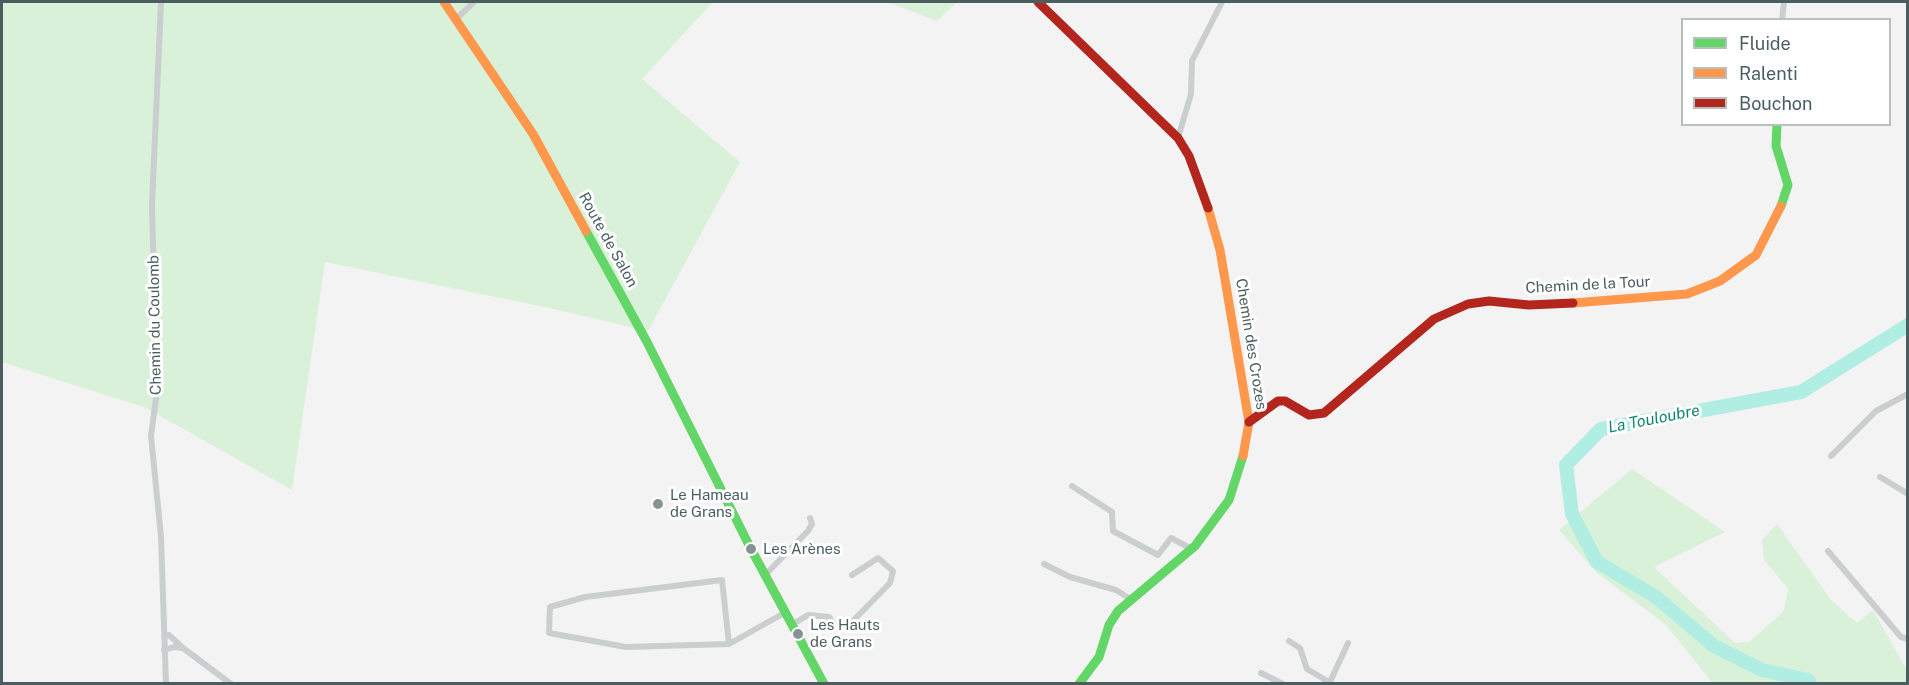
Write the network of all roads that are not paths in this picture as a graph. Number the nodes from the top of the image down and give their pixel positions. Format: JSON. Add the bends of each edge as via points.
{"nodes":[{"id":1,"x":160,"y":2,"type":"edge"},
{"id":2,"x":444,"y":2,"type":"edge"},
{"id":3,"x":474,"y":2,"type":"edge"},
{"id":4,"x":1038,"y":2,"type":"edge"},
{"id":5,"x":1222,"y":2,"type":"edge"},
{"id":6,"x":1784,"y":2,"type":"edge"},
{"id":7,"x":1782,"y":18,"type":"edge"},
{"id":8,"x":455,"y":20,"type":"junction"},
{"id":9,"x":1777,"y":126,"type":"edge"},
{"id":10,"x":1178,"y":138,"type":"junction"},
{"id":11,"x":1908,"y":394,"type":"edge"},
{"id":12,"x":1249,"y":422,"type":"junction"},
{"id":13,"x":1831,"y":456,"type":"dead end"},
{"id":14,"x":1880,"y":477,"type":"dead end"},
{"id":15,"x":1072,"y":486,"type":"dead end"},
{"id":16,"x":1908,"y":494,"type":"edge"},
{"id":17,"x":810,"y":518,"type":"dead end"},
{"id":18,"x":1192,"y":549,"type":"junction"},
{"id":19,"x":1828,"y":551,"type":"dead end"},
{"id":20,"x":1044,"y":564,"type":"dead end"},
{"id":21,"x":765,"y":575,"type":"junction"},
{"id":22,"x":852,"y":575,"type":"dead end"},
{"id":23,"x":1132,"y":600,"type":"junction"},
{"id":24,"x":786,"y":612,"type":"junction"},
{"id":25,"x":793,"y":624,"type":"junction"},
{"id":26,"x":164,"y":636,"type":"junction"},
{"id":27,"x":1908,"y":639,"type":"edge"},
{"id":28,"x":1288,"y":640,"type":"dead end"},
{"id":29,"x":729,"y":644,"type":"junction"},
{"id":30,"x":1348,"y":644,"type":"dead end"},
{"id":31,"x":183,"y":648,"type":"junction"},
{"id":32,"x":164,"y":650,"type":"junction"},
{"id":33,"x":1261,"y":673,"type":"dead end"},
{"id":34,"x":1329,"y":683,"type":"edge"},
{"id":35,"x":166,"y":684,"type":"edge"},
{"id":36,"x":231,"y":684,"type":"edge"},
{"id":37,"x":824,"y":684,"type":"edge"},
{"id":38,"x":1079,"y":684,"type":"edge"},
{"id":39,"x":1283,"y":684,"type":"edge"}],
"edges":[{"from":1,"to":26,"type":"street","name":"Chemin du Coulomb","via":[[152,205],[157,391],[151,436],[161,537]]},
{"from":2,"to":8,"type":"street","name":"Route de Salon"},
{"from":3,"to":8,"type":"street"},
{"from":4,"to":10,"type":"street","name":"Chemin des Crozes"},
{"from":5,"to":10,"type":"street","via":[[1192,61],[1191,94]]},
{"from":6,"to":7,"type":"street"},
{"from":8,"to":21,"type":"street","name":"Route de Salon","via":[[533,134],[647,342]]},
{"from":9,"to":12,"type":"street","name":"Chemin de la Tour","via":[[1776,146],[1788,185],[1784,200],[1756,255],[1720,281],[1687,294],[1562,304],[1468,304],[1434,319],[1324,413],[1309,415],[1278,401]]},
{"from":10,"to":12,"type":"street","name":"Chemin des Crozes","via":[[1204,195],[1220,250]]},
{"from":11,"to":13,"type":"street","via":[[1876,411]]},
{"from":12,"to":18,"type":"street","name":"Chemin des Crozes","via":[[1235,487]]},
{"from":14,"to":16,"type":"street"},
{"from":15,"to":18,"type":"street","via":[[1112,512],[1113,531],[1158,555],[1171,538]]},
{"from":17,"to":21,"type":"street","via":[[808,531]]},
{"from":18,"to":23,"type":"street","name":"Chemin des Crozes"},
{"from":19,"to":27,"type":"street","via":[[1901,637]]},
{"from":20,"to":23,"type":"street","via":[[1070,577],[1116,590]]},
{"from":21,"to":24,"type":"street","name":"Route de Salon"},
{"from":22,"to":25,"type":"street","via":[[878,558],[893,571],[890,583],[845,628],[836,627],[829,617],[808,615]]},
{"from":23,"to":38,"type":"street","name":"Chemin des Crozes","via":[[1113,617],[1099,657]]},
{"from":24,"to":25,"type":"street","name":"Route de Salon"},
{"from":24,"to":29,"type":"street"},
{"from":25,"to":37,"type":"street","name":"Route de Salon"},
{"from":26,"to":31,"type":"street","via":[[169,635]]},
{"from":26,"to":32,"type":"street","name":"Chemin du Coulomb"},
{"from":28,"to":34,"type":"street","via":[[1300,648],[1307,669]]},
{"from":29,"to":29,"type":"street","via":[[722,580],[585,597],[550,607],[549,633],[626,647]]},
{"from":30,"to":34,"type":"street"},
{"from":31,"to":32,"type":"street"},
{"from":31,"to":36,"type":"street"},
{"from":32,"to":35,"type":"street","name":"Chemin du Coulomb"},
{"from":33,"to":39,"type":"street"}]}
